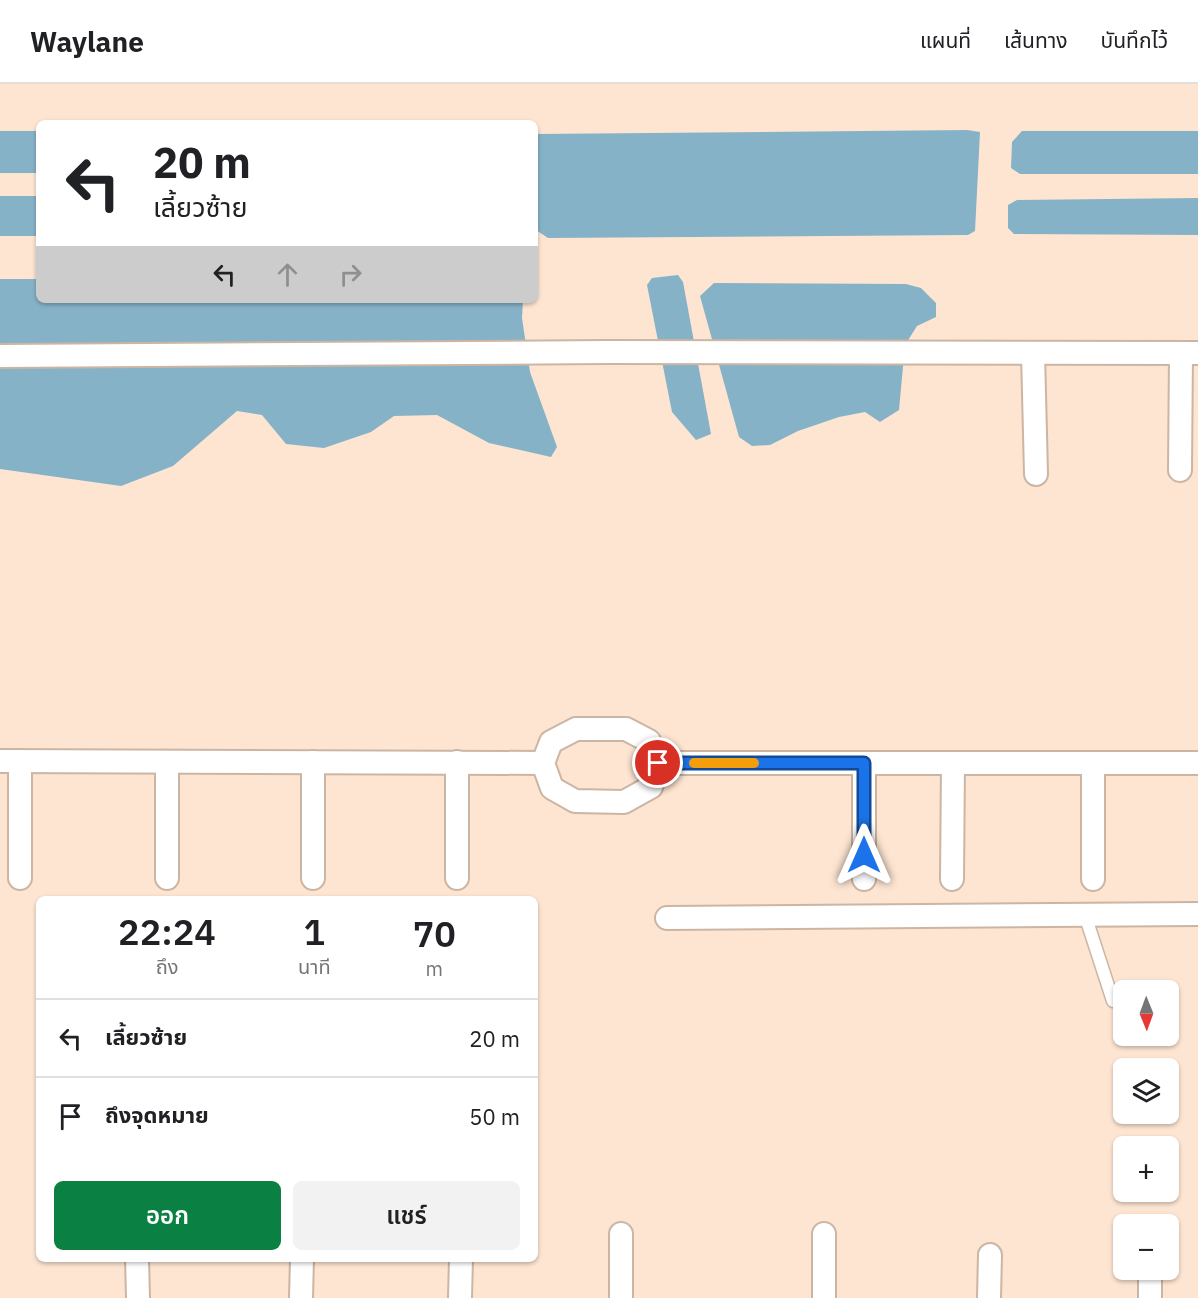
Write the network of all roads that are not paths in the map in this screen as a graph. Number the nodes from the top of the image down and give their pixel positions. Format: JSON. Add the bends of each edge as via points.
{"nodes":[{"id":1,"x":1033,"y":353,"type":"junction"},
{"id":2,"x":1189,"y":353,"type":"edge"},
{"id":3,"x":0,"y":356,"type":"edge"},
{"id":4,"x":1180,"y":470,"type":"dead end"},
{"id":5,"x":1036,"y":474,"type":"dead end"},
{"id":6,"x":10,"y":761,"type":"edge"},
{"id":7,"x":167,"y":762,"type":"junction"},
{"id":8,"x":313,"y":762,"type":"junction"},
{"id":9,"x":457,"y":762,"type":"junction"},
{"id":10,"x":543,"y":763,"type":"junction"},
{"id":11,"x":658,"y":763,"type":"junction"},
{"id":12,"x":864,"y":763,"type":"junction"},
{"id":13,"x":952,"y":763,"type":"junction"},
{"id":14,"x":1093,"y":763,"type":"junction"},
{"id":15,"x":1198,"y":763,"type":"edge"},
{"id":16,"x":20,"y":878,"type":"dead end"},
{"id":17,"x":167,"y":878,"type":"dead end"},
{"id":18,"x":313,"y":878,"type":"dead end"},
{"id":19,"x":457,"y":878,"type":"dead end"},
{"id":20,"x":864,"y":879,"type":"dead end"},
{"id":21,"x":952,"y":879,"type":"dead end"},
{"id":22,"x":1093,"y":879,"type":"dead end"},
{"id":23,"x":1198,"y":914,"type":"edge"},
{"id":24,"x":1085,"y":915,"type":"junction"},
{"id":25,"x":667,"y":918,"type":"dead end"},
{"id":26,"x":1113,"y":1001,"type":"dead end"},
{"id":27,"x":621,"y":1234,"type":"dead end"},
{"id":28,"x":824,"y":1234,"type":"dead end"},
{"id":29,"x":990,"y":1255,"type":"dead end"},
{"id":30,"x":137,"y":1262,"type":"edge"},
{"id":31,"x":302,"y":1262,"type":"edge"},
{"id":32,"x":461,"y":1262,"type":"edge"},
{"id":33,"x":1150,"y":1280,"type":"edge"},
{"id":34,"x":138,"y":1298,"type":"edge"},
{"id":35,"x":301,"y":1298,"type":"edge"},
{"id":36,"x":460,"y":1298,"type":"edge"},
{"id":37,"x":621,"y":1298,"type":"edge"},
{"id":38,"x":824,"y":1298,"type":"edge"},
{"id":39,"x":989,"y":1298,"type":"edge"},
{"id":40,"x":1150,"y":1298,"type":"edge"}],
"edges":[{"from":1,"to":2,"type":"street"},
{"from":1,"to":3,"type":"street"},
{"from":1,"to":5,"type":"street"},
{"from":2,"to":4,"type":"street"},
{"from":6,"to":7,"type":"street"},
{"from":6,"to":16,"type":"street"},
{"from":7,"to":8,"type":"street"},
{"from":7,"to":17,"type":"street"},
{"from":8,"to":9,"type":"street"},
{"from":8,"to":18,"type":"street"},
{"from":9,"to":10,"type":"street"},
{"from":9,"to":19,"type":"street"},
{"from":10,"to":11,"type":"street","via":[[550,742],[576,729],[626,729],[649,741]]},
{"from":10,"to":11,"type":"street","via":[[552,788],[576,801],[624,802],[651,787]]},
{"from":11,"to":12,"type":"street"},
{"from":12,"to":13,"type":"street"},
{"from":12,"to":20,"type":"street"},
{"from":13,"to":14,"type":"street"},
{"from":13,"to":21,"type":"street"},
{"from":14,"to":15,"type":"street"},
{"from":14,"to":22,"type":"street"},
{"from":23,"to":24,"type":"street"},
{"from":24,"to":25,"type":"street"},
{"from":24,"to":26,"type":"lane"},
{"from":27,"to":37,"type":"street"},
{"from":28,"to":38,"type":"street"},
{"from":29,"to":39,"type":"street"},
{"from":30,"to":34,"type":"street"},
{"from":31,"to":35,"type":"street"},
{"from":32,"to":36,"type":"street"},
{"from":33,"to":40,"type":"street"}]}
